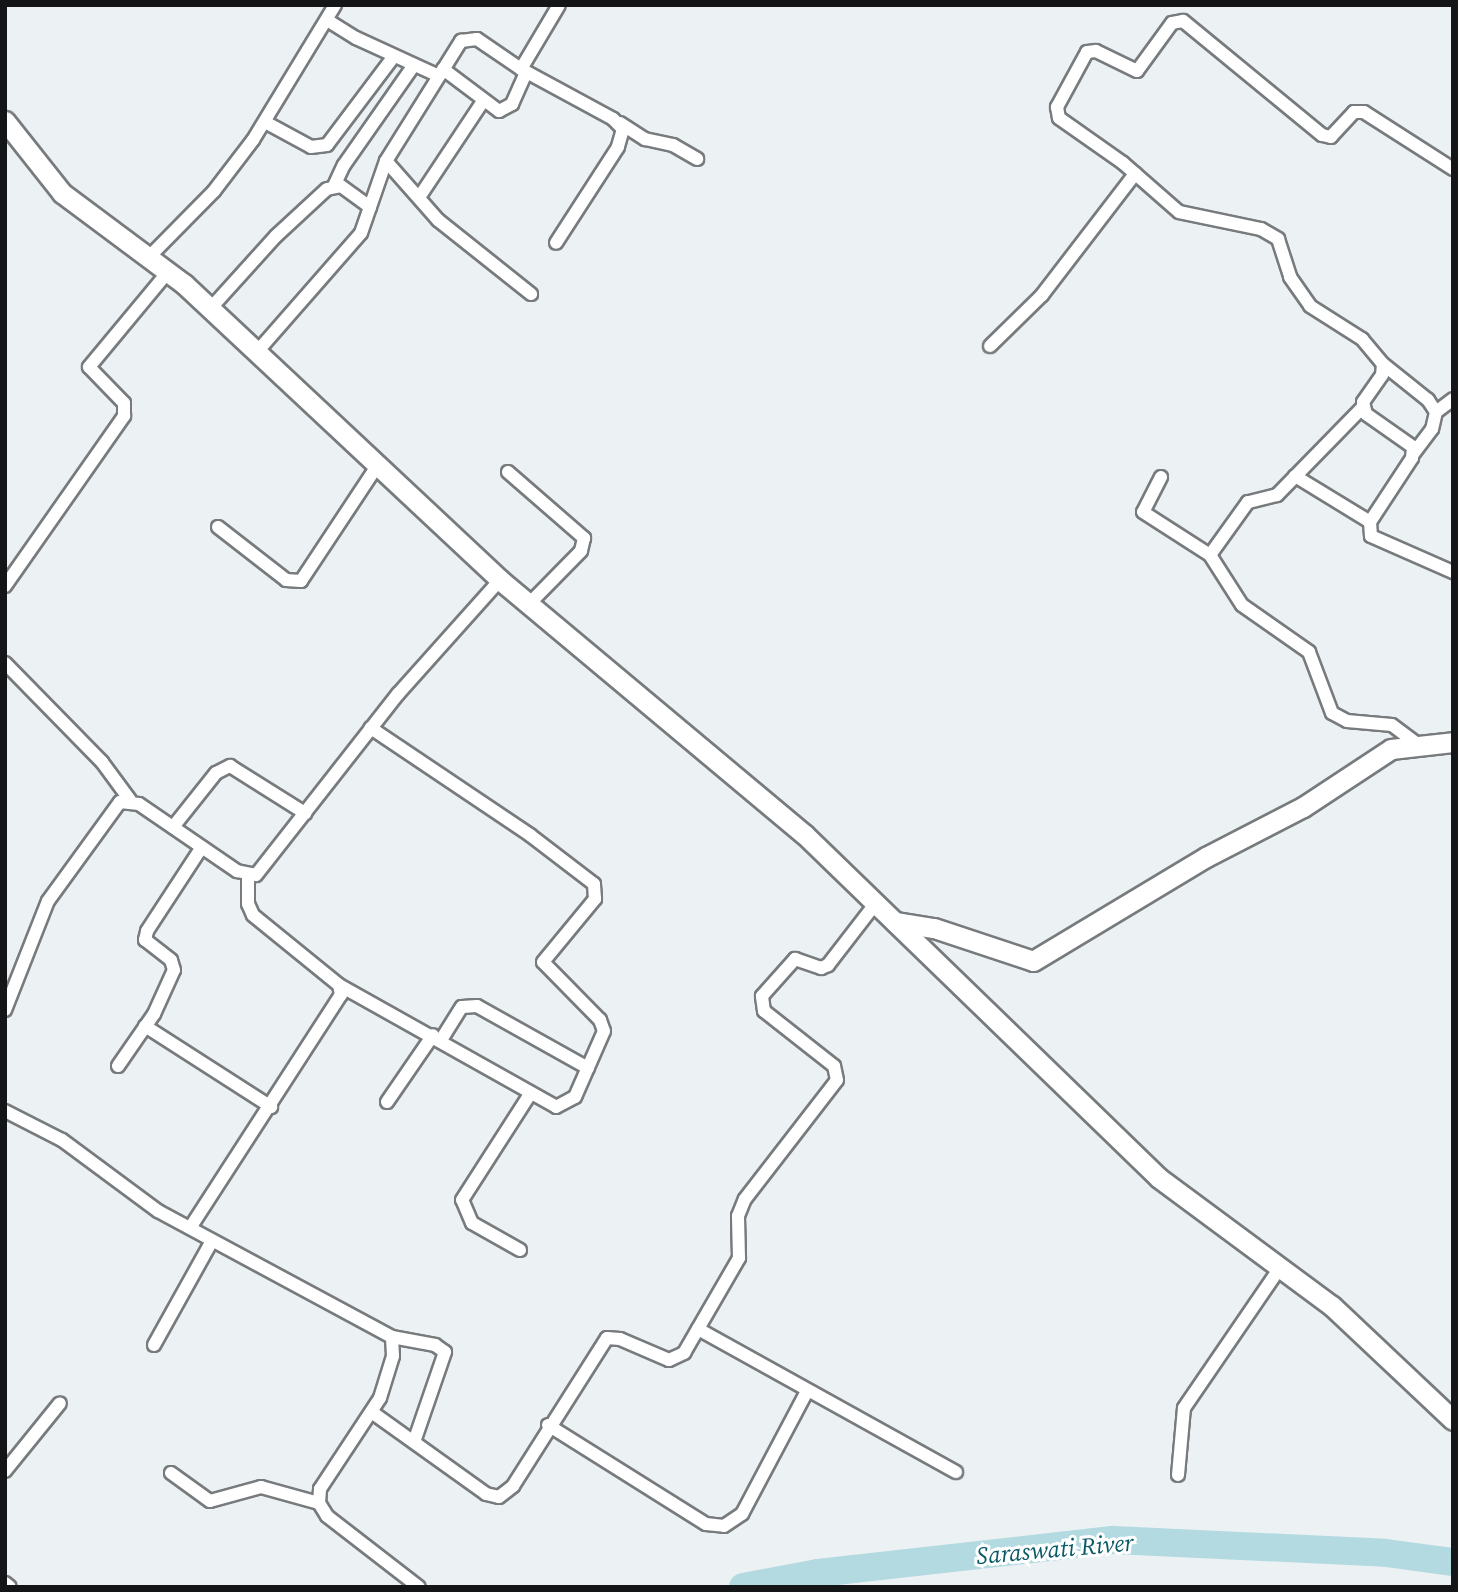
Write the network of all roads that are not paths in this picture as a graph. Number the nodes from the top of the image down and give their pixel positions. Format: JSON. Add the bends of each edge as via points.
{"nodes":[{"id":1,"x":335,"y":5,"type":"edge"},
{"id":2,"x":559,"y":5,"type":"edge"},
{"id":3,"x":327,"y":20,"type":"junction"},
{"id":4,"x":394,"y":57,"type":"junction"},
{"id":5,"x":414,"y":65,"type":"junction"},
{"id":6,"x":524,"y":71,"type":"junction"},
{"id":7,"x":441,"y":73,"type":"junction"},
{"id":8,"x":483,"y":101,"type":"junction"},
{"id":9,"x":5,"y":121,"type":"edge"},
{"id":10,"x":265,"y":122,"type":"junction"},
{"id":11,"x":620,"y":123,"type":"junction"},
{"id":12,"x":697,"y":159,"type":"dead end"},
{"id":13,"x":386,"y":161,"type":"junction"},
{"id":14,"x":1453,"y":169,"type":"edge"},
{"id":15,"x":1135,"y":174,"type":"junction"},
{"id":16,"x":334,"y":186,"type":"junction"},
{"id":17,"x":420,"y":196,"type":"junction"},
{"id":18,"x":370,"y":207,"type":"junction"},
{"id":19,"x":556,"y":243,"type":"dead end"},
{"id":20,"x":149,"y":257,"type":"junction"},
{"id":21,"x":168,"y":272,"type":"junction"},
{"id":22,"x":531,"y":294,"type":"dead end"},
{"id":23,"x":210,"y":309,"type":"junction"},
{"id":24,"x":990,"y":346,"type":"dead end"},
{"id":25,"x":256,"y":353,"type":"junction"},
{"id":26,"x":1383,"y":364,"type":"junction"},
{"id":27,"x":1453,"y":399,"type":"edge"},
{"id":28,"x":1362,"y":408,"type":"junction"},
{"id":29,"x":1436,"y":412,"type":"junction"},
{"id":30,"x":1414,"y":453,"type":"junction"},
{"id":31,"x":377,"y":466,"type":"junction"},
{"id":32,"x":508,"y":472,"type":"dead end"},
{"id":33,"x":1295,"y":476,"type":"junction"},
{"id":34,"x":1161,"y":477,"type":"dead end"},
{"id":35,"x":1370,"y":522,"type":"junction"},
{"id":36,"x":218,"y":527,"type":"dead end"},
{"id":37,"x":1210,"y":555,"type":"junction"},
{"id":38,"x":1453,"y":572,"type":"edge"},
{"id":39,"x":500,"y":580,"type":"junction"},
{"id":40,"x":5,"y":586,"type":"edge"},
{"id":41,"x":528,"y":605,"type":"junction"},
{"id":42,"x":5,"y":663,"type":"edge"},
{"id":43,"x":371,"y":729,"type":"junction"},
{"id":44,"x":1453,"y":743,"type":"edge"},
{"id":45,"x":1417,"y":744,"type":"junction"},
{"id":46,"x":130,"y":800,"type":"junction"},
{"id":47,"x":305,"y":813,"type":"junction"},
{"id":48,"x":173,"y":827,"type":"junction"},
{"id":49,"x":202,"y":847,"type":"junction"},
{"id":50,"x":248,"y":875,"type":"junction"},
{"id":51,"x":876,"y":903,"type":"junction"},
{"id":52,"x":895,"y":922,"type":"junction"},
{"id":53,"x":339,"y":985,"type":"junction"},
{"id":54,"x":5,"y":1010,"type":"edge"},
{"id":55,"x":145,"y":1027,"type":"junction"},
{"id":56,"x":437,"y":1037,"type":"junction"},
{"id":57,"x":118,"y":1066,"type":"dead end"},
{"id":58,"x":588,"y":1068,"type":"junction"},
{"id":59,"x":530,"y":1094,"type":"junction"},
{"id":60,"x":387,"y":1102,"type":"dead end"},
{"id":61,"x":271,"y":1107,"type":"junction"},
{"id":62,"x":5,"y":1111,"type":"edge"},
{"id":63,"x":190,"y":1228,"type":"junction"},
{"id":64,"x":212,"y":1241,"type":"junction"},
{"id":65,"x":520,"y":1250,"type":"dead end"},
{"id":66,"x":1280,"y":1268,"type":"junction"},
{"id":67,"x":698,"y":1329,"type":"junction"},
{"id":68,"x":392,"y":1337,"type":"junction"},
{"id":69,"x":154,"y":1345,"type":"dead end"},
{"id":70,"x":807,"y":1391,"type":"junction"},
{"id":71,"x":60,"y":1403,"type":"dead end"},
{"id":72,"x":373,"y":1413,"type":"junction"},
{"id":73,"x":1453,"y":1420,"type":"edge"},
{"id":74,"x":548,"y":1425,"type":"junction"},
{"id":75,"x":414,"y":1442,"type":"junction"},
{"id":76,"x":5,"y":1471,"type":"edge"},
{"id":77,"x":956,"y":1472,"type":"dead end"},
{"id":78,"x":171,"y":1473,"type":"dead end"},
{"id":79,"x":1178,"y":1475,"type":"dead end"},
{"id":80,"x":319,"y":1503,"type":"junction"},
{"id":81,"x":5,"y":1583,"type":"edge"},
{"id":82,"x":10,"y":1587,"type":"edge"},
{"id":83,"x":419,"y":1587,"type":"edge"}],
"edges":[{"from":1,"to":3,"type":"street"},
{"from":2,"to":6,"type":"street"},
{"from":3,"to":4,"type":"street"},
{"from":3,"to":10,"type":"street"},
{"from":4,"to":5,"type":"street"},
{"from":4,"to":10,"type":"street","via":[[327,145],[311,146]]},
{"from":5,"to":7,"type":"street"},
{"from":5,"to":16,"type":"street"},
{"from":6,"to":7,"type":"street","via":[[471,36],[461,41]]},
{"from":6,"to":8,"type":"street","via":[[505,111]]},
{"from":6,"to":11,"type":"street"},
{"from":7,"to":8,"type":"street"},
{"from":7,"to":13,"type":"street"},
{"from":8,"to":17,"type":"street"},
{"from":9,"to":20,"type":"street","via":[[62,193]]},
{"from":10,"to":20,"type":"street","via":[[214,191]]},
{"from":11,"to":12,"type":"street","via":[[645,139],[673,145]]},
{"from":11,"to":19,"type":"street","via":[[623,136],[618,147]]},
{"from":13,"to":17,"type":"street"},
{"from":13,"to":18,"type":"street"},
{"from":14,"to":15,"type":"street","via":[[1364,112],[1354,113],[1331,137],[1322,135],[1189,25],[1177,21],[1137,71],[1096,51],[1087,52],[1057,107],[1059,118]]},
{"from":15,"to":24,"type":"street","via":[[1042,295]]},
{"from":15,"to":26,"type":"street","via":[[1186,215],[1261,229],[1278,239],[1290,277],[1310,306],[1362,339]]},
{"from":16,"to":18,"type":"street","via":[[341,186]]},
{"from":16,"to":23,"type":"street","via":[[276,236]]},
{"from":17,"to":22,"type":"street","via":[[438,220]]},
{"from":18,"to":25,"type":"street","via":[[352,245]]},
{"from":20,"to":21,"type":"street"},
{"from":21,"to":23,"type":"street"},
{"from":21,"to":40,"type":"street","via":[[89,367],[124,403],[124,416]]},
{"from":23,"to":25,"type":"street"},
{"from":25,"to":31,"type":"street"},
{"from":26,"to":28,"type":"street","via":[[1382,375]]},
{"from":26,"to":29,"type":"street","via":[[1428,400]]},
{"from":27,"to":29,"type":"street"},
{"from":28,"to":30,"type":"street","via":[[1376,424],[1409,443]]},
{"from":28,"to":33,"type":"street"},
{"from":29,"to":30,"type":"street","via":[[1432,429]]},
{"from":30,"to":35,"type":"street"},
{"from":31,"to":36,"type":"street","via":[[301,581],[286,580]]},
{"from":31,"to":39,"type":"street"},
{"from":32,"to":41,"type":"street","via":[[584,538],[581,551]]},
{"from":33,"to":35,"type":"street"},
{"from":33,"to":37,"type":"street","via":[[1272,498],[1248,502]]},
{"from":34,"to":37,"type":"street","via":[[1143,512]]},
{"from":35,"to":38,"type":"street","via":[[1376,540]]},
{"from":37,"to":45,"type":"street","via":[[1242,605],[1309,652],[1332,713],[1347,721],[1392,725]]},
{"from":39,"to":41,"type":"street"},
{"from":39,"to":43,"type":"street"},
{"from":41,"to":51,"type":"street","via":[[804,834]]},
{"from":42,"to":46,"type":"street","via":[[102,762]]},
{"from":43,"to":47,"type":"street"},
{"from":43,"to":58,"type":"street","via":[[530,835],[597,888],[595,899],[543,962],[603,1024],[602,1038]]},
{"from":44,"to":45,"type":"street"},
{"from":45,"to":52,"type":"street","via":[[1391,749],[1303,807],[1136,898],[1043,958],[1023,960],[945,932]]},
{"from":46,"to":48,"type":"street"},
{"from":46,"to":54,"type":"street","via":[[113,809],[48,901]]},
{"from":47,"to":48,"type":"street","via":[[230,766],[216,774]]},
{"from":47,"to":50,"type":"street","via":[[263,869]]},
{"from":48,"to":49,"type":"street"},
{"from":49,"to":50,"type":"street"},
{"from":49,"to":55,"type":"street","via":[[147,931],[145,940],[171,960],[174,970]]},
{"from":50,"to":53,"type":"street","via":[[248,904],[253,915]]},
{"from":51,"to":52,"type":"street"},
{"from":51,"to":67,"type":"street","via":[[828,965],[821,968],[795,959],[762,996],[764,1011],[834,1066],[837,1080],[745,1199],[738,1216],[739,1258]]},
{"from":52,"to":66,"type":"street","via":[[1127,1150]]},
{"from":53,"to":56,"type":"street"},
{"from":53,"to":61,"type":"street","via":[[338,1002]]},
{"from":55,"to":57,"type":"street"},
{"from":55,"to":61,"type":"street"},
{"from":56,"to":58,"type":"street","via":[[462,1007],[477,1006]]},
{"from":56,"to":59,"type":"street"},
{"from":56,"to":60,"type":"street"},
{"from":58,"to":59,"type":"street","via":[[575,1097],[562,1107]]},
{"from":59,"to":65,"type":"street","via":[[462,1200],[472,1223]]},
{"from":61,"to":63,"type":"street"},
{"from":62,"to":63,"type":"street","via":[[62,1140],[139,1201]]},
{"from":63,"to":64,"type":"street"},
{"from":64,"to":68,"type":"street"},
{"from":64,"to":69,"type":"street"},
{"from":66,"to":73,"type":"street","via":[[1332,1306]]},
{"from":66,"to":79,"type":"street","via":[[1184,1408]]},
{"from":67,"to":70,"type":"street"},
{"from":67,"to":74,"type":"street","via":[[684,1353],[669,1360],[607,1338]]},
{"from":68,"to":72,"type":"street","via":[[393,1356]]},
{"from":68,"to":75,"type":"street","via":[[435,1345],[445,1352]]},
{"from":70,"to":74,"type":"street","via":[[742,1514],[724,1526],[706,1524]]},
{"from":70,"to":77,"type":"street"},
{"from":71,"to":76,"type":"street"},
{"from":72,"to":75,"type":"street"},
{"from":72,"to":80,"type":"street","via":[[320,1489]]},
{"from":74,"to":75,"type":"street","via":[[513,1486],[499,1497],[486,1494]]},
{"from":78,"to":80,"type":"street","via":[[210,1501],[261,1487]]},
{"from":80,"to":83,"type":"street","via":[[327,1516]]},
{"from":81,"to":82,"type":"street"}]}
